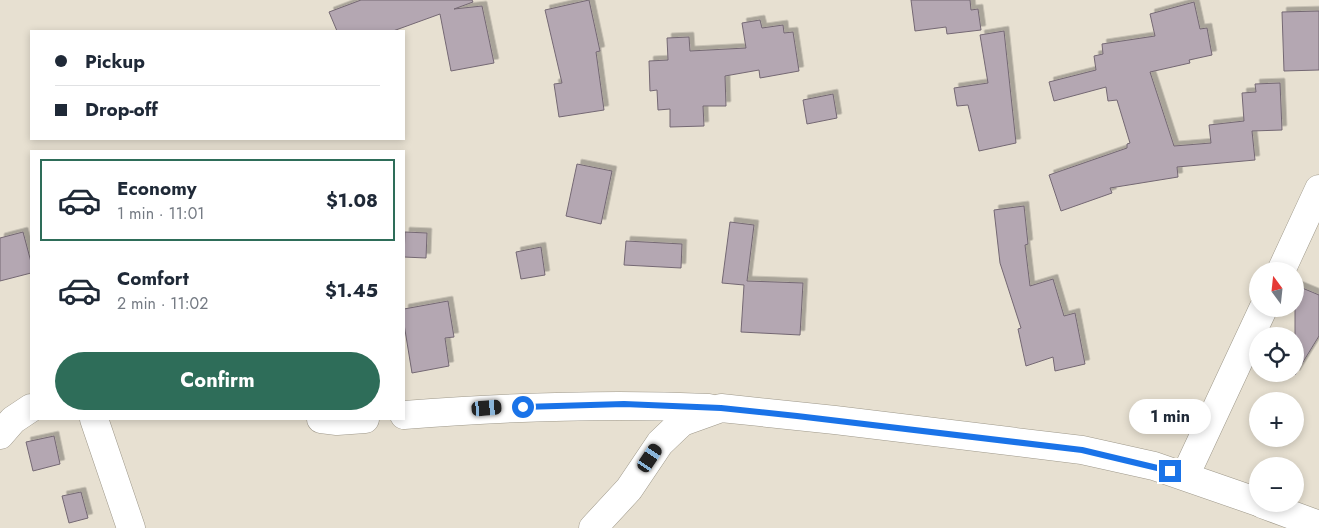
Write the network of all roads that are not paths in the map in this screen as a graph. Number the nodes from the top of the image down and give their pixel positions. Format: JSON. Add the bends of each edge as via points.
{"nodes":[{"id":1,"x":1319,"y":189,"type":"edge"},
{"id":2,"x":1284,"y":262,"type":"edge"},
{"id":3,"x":1259,"y":318,"type":"edge"},
{"id":4,"x":721,"y":408,"type":"junction"},
{"id":5,"x":30,"y":409,"type":"edge"},
{"id":6,"x":405,"y":415,"type":"edge"},
{"id":7,"x":94,"y":420,"type":"edge"},
{"id":8,"x":329,"y":420,"type":"edge"},
{"id":9,"x":351,"y":420,"type":"edge"},
{"id":10,"x":0,"y":435,"type":"edge"},
{"id":11,"x":1185,"y":476,"type":"junction"},
{"id":12,"x":1249,"y":499,"type":"edge"},
{"id":13,"x":1284,"y":512,"type":"edge"},
{"id":14,"x":1319,"y":525,"type":"edge"},
{"id":15,"x":131,"y":528,"type":"edge"},
{"id":16,"x":593,"y":528,"type":"edge"}],
"edges":[{"from":1,"to":2,"type":"street"},
{"from":3,"to":11,"type":"street"},
{"from":4,"to":6,"type":"street","via":[[624,404],[504,407]]},
{"from":4,"to":11,"type":"street","via":[[1082,450]]},
{"from":4,"to":16,"type":"street","via":[[682,422],[660,443],[629,489]]},
{"from":5,"to":10,"type":"street","via":[[13,420]]},
{"from":7,"to":15,"type":"street"},
{"from":8,"to":9,"type":"street"},
{"from":11,"to":12,"type":"street"},
{"from":13,"to":14,"type":"street"}]}
